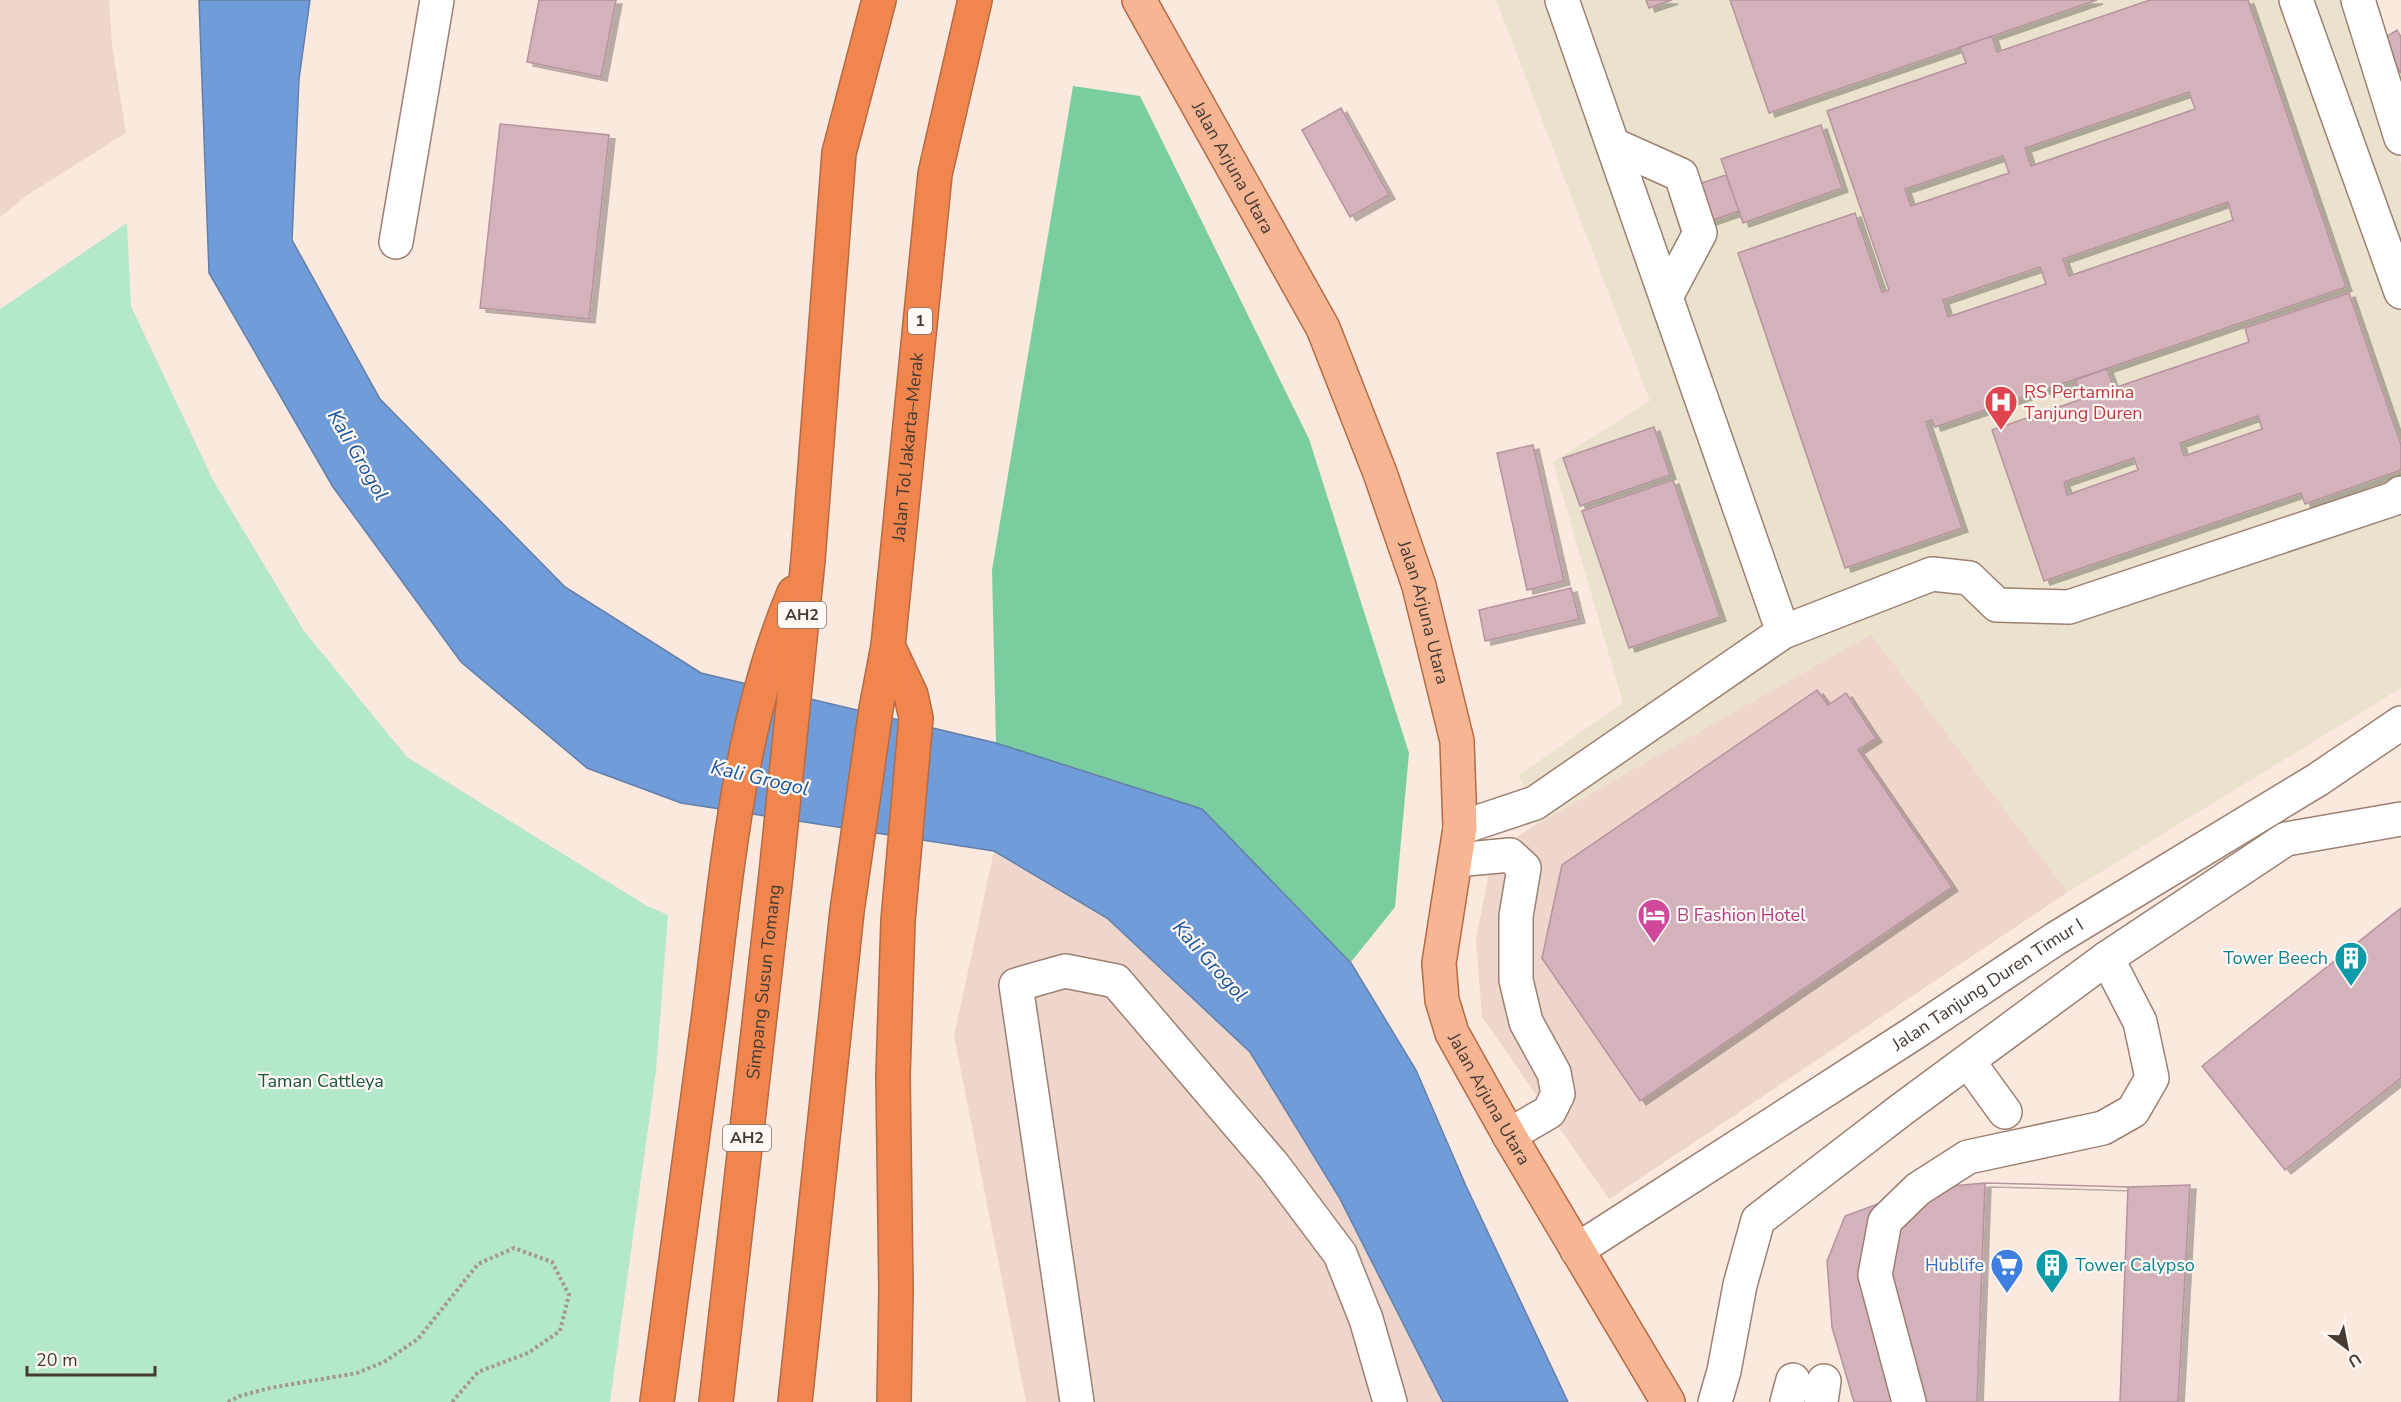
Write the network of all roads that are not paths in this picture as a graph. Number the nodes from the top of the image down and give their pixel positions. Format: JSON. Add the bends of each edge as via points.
{"nodes":[{"id":1,"x":437,"y":0,"type":"edge"},
{"id":2,"x":879,"y":0,"type":"edge"},
{"id":3,"x":975,"y":0,"type":"edge"},
{"id":4,"x":1139,"y":0,"type":"edge"},
{"id":5,"x":1563,"y":0,"type":"edge"},
{"id":6,"x":2296,"y":0,"type":"edge"},
{"id":7,"x":2358,"y":0,"type":"edge"},
{"id":8,"x":2401,"y":138,"type":"edge"},
{"id":9,"x":1614,"y":145,"type":"junction"},
{"id":10,"x":396,"y":242,"type":"dead end"},
{"id":11,"x":2401,"y":292,"type":"edge"},
{"id":12,"x":1667,"y":295,"type":"junction"},
{"id":13,"x":2401,"y":493,"type":"edge"},
{"id":14,"x":808,"y":560,"type":"junction"},
{"id":15,"x":1783,"y":632,"type":"junction"},
{"id":16,"x":888,"y":646,"type":"junction"},
{"id":17,"x":2401,"y":723,"type":"edge"},
{"id":18,"x":2401,"y":819,"type":"edge"},
{"id":19,"x":1460,"y":828,"type":"junction"},
{"id":20,"x":1456,"y":860,"type":"junction"},
{"id":21,"x":2107,"y":958,"type":"junction"},
{"id":22,"x":1968,"y":1060,"type":"junction"},
{"id":23,"x":2006,"y":1112,"type":"dead end"},
{"id":24,"x":1509,"y":1135,"type":"junction"},
{"id":25,"x":1577,"y":1250,"type":"junction"},
{"id":26,"x":657,"y":1402,"type":"edge"},
{"id":27,"x":716,"y":1402,"type":"edge"},
{"id":28,"x":795,"y":1402,"type":"edge"},
{"id":29,"x":894,"y":1402,"type":"edge"},
{"id":30,"x":1077,"y":1402,"type":"edge"},
{"id":31,"x":1390,"y":1402,"type":"edge"},
{"id":32,"x":1668,"y":1402,"type":"edge"},
{"id":33,"x":1715,"y":1402,"type":"edge"},
{"id":34,"x":1909,"y":1402,"type":"edge"}],
"edges":[{"from":1,"to":10,"type":"street"},
{"from":2,"to":14,"type":"highway","via":[[839,153]]},
{"from":3,"to":16,"type":"highway","name":"Jalan Tol Jakarta–Merak","number":"1","via":[[935,174]]},
{"from":4,"to":19,"type":"main road","name":"Jalan Arjuna Utara","via":[[1323,328],[1375,462],[1419,586],[1457,741]]},
{"from":5,"to":9,"type":"street"},
{"from":6,"to":11,"type":"street"},
{"from":7,"to":8,"type":"street"},
{"from":9,"to":12,"type":"street"},
{"from":9,"to":12,"type":"street","via":[[1681,175],[1700,232]]},
{"from":12,"to":15,"type":"street"},
{"from":13,"to":15,"type":"street","via":[[2393,499],[2069,607],[1997,605],[1969,578],[1932,574]]},
{"from":14,"to":26,"type":"highway","via":[[761,684],[728,854]]},
{"from":14,"to":27,"type":"highway","name":"Simpang Susun Tomang","number":"AH2"},
{"from":15,"to":19,"type":"street","via":[[1536,803]]},
{"from":16,"to":28,"type":"highway","via":[[847,911]]},
{"from":16,"to":29,"type":"highway","via":[[911,695],[916,718],[898,921],[893,1076]]},
{"from":17,"to":25,"type":"street","name":"Jalan Tanjung Duren Timur I","via":[[2316,780],[2055,939]]},
{"from":18,"to":21,"type":"street","via":[[2286,839]]},
{"from":19,"to":20,"type":"main road","name":"Jalan Arjuna Utara"},
{"from":20,"to":24,"type":"main road","name":"Jalan Arjuna Utara","via":[[1439,963],[1442,1000],[1452,1033]]},
{"from":20,"to":24,"type":"street","via":[[1509,855],[1524,868],[1516,916],[1516,981],[1526,1022],[1554,1073],[1558,1094],[1549,1112]]},
{"from":21,"to":22,"type":"street"},
{"from":21,"to":34,"type":"street","via":[[2140,1022],[2152,1078],[2133,1111],[2103,1128],[1968,1157],[1918,1189],[1884,1221],[1875,1275]]},
{"from":22,"to":23,"type":"street"},
{"from":22,"to":33,"type":"street","via":[[1758,1220]]},
{"from":24,"to":25,"type":"main road","name":"Jalan Arjuna Utara"},
{"from":25,"to":32,"type":"main road","name":"Jalan Arjuna Utara"},
{"from":30,"to":31,"type":"street","via":[[1016,985],[1065,971],[1116,981],[1275,1166],[1340,1254],[1366,1319]]}]}
